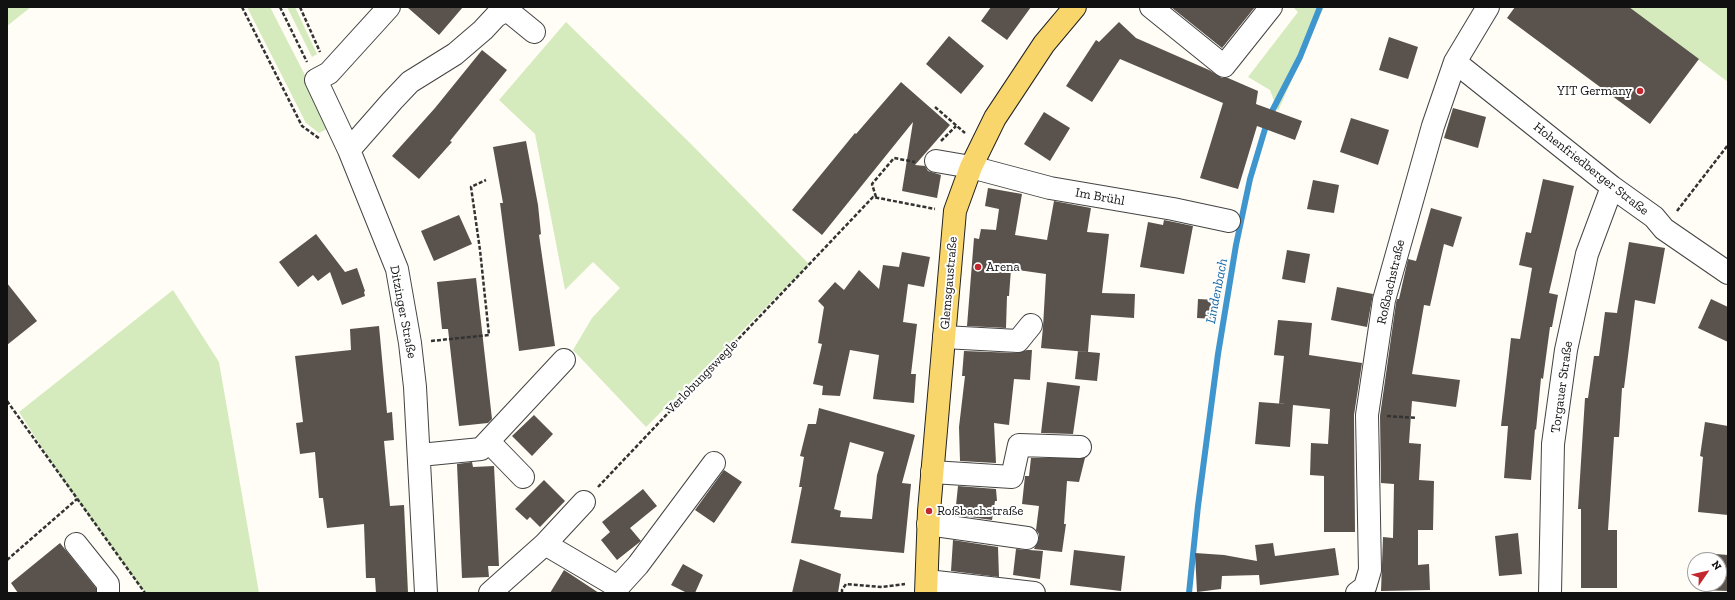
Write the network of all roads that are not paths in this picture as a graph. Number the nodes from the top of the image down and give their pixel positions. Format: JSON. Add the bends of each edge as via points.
{"nodes":[{"id":1,"x":389,"y":7,"type":"edge"},
{"id":2,"x":1076,"y":7,"type":"edge"},
{"id":3,"x":1151,"y":7,"type":"edge"},
{"id":4,"x":1271,"y":7,"type":"edge"},
{"id":5,"x":1488,"y":7,"type":"edge"},
{"id":6,"x":534,"y":32,"type":"dead end"},
{"id":7,"x":1456,"y":62,"type":"junction"},
{"id":8,"x":347,"y":146,"type":"junction"},
{"id":9,"x":932,"y":155,"type":"road end"},
{"id":10,"x":971,"y":168,"type":"junction"},
{"id":11,"x":1612,"y":187,"type":"junction"},
{"id":12,"x":1229,"y":222,"type":"dead end"},
{"id":13,"x":1728,"y":273,"type":"edge"},
{"id":14,"x":1031,"y":325,"type":"dead end"},
{"id":15,"x":944,"y":337,"type":"junction"},
{"id":16,"x":564,"y":360,"type":"dead end"},
{"id":17,"x":489,"y":442,"type":"junction"},
{"id":18,"x":1080,"y":447,"type":"dead end"},
{"id":19,"x":420,"y":455,"type":"junction"},
{"id":20,"x":714,"y":463,"type":"dead end"},
{"id":21,"x":932,"y":472,"type":"junction"},
{"id":22,"x":523,"y":477,"type":"dead end"},
{"id":23,"x":584,"y":502,"type":"road end"},
{"id":24,"x":928,"y":524,"type":"junction"},
{"id":25,"x":1027,"y":538,"type":"dead end"},
{"id":26,"x":76,"y":544,"type":"dead end"},
{"id":27,"x":545,"y":544,"type":"junction"},
{"id":28,"x":926,"y":587,"type":"edge"},
{"id":29,"x":108,"y":593,"type":"edge"},
{"id":30,"x":426,"y":593,"type":"edge"},
{"id":31,"x":490,"y":593,"type":"edge"},
{"id":32,"x":1034,"y":593,"type":"edge"},
{"id":33,"x":1357,"y":593,"type":"edge"},
{"id":34,"x":1550,"y":593,"type":"edge"}],
"edges":[{"from":1,"to":8,"type":"street","name":"Ditzinger Straße","via":[[323,76]]},
{"from":2,"to":10,"type":"main road","name":"Glemsgaustraße","via":[[1044,44],[995,118]]},
{"from":3,"to":4,"type":"street","via":[[1224,66]]},
{"from":5,"to":7,"type":"street","name":"Roßbachstraße"},
{"from":6,"to":8,"type":"street","via":[[507,10],[496,16],[455,54],[410,82]]},
{"from":7,"to":11,"type":"street","name":"Hohenfriedberger Straße"},
{"from":7,"to":33,"type":"street","name":"Roßbachstraße","via":[[1433,126],[1384,300],[1367,415],[1370,570],[1365,587]]},
{"from":8,"to":19,"type":"street","name":"Ditzinger Straße","via":[[397,269],[410,343]]},
{"from":9,"to":10,"type":"street","name":"Im Brühl"},
{"from":10,"to":12,"type":"street","name":"Im Brühl","via":[[1050,188],[1173,209]]},
{"from":10,"to":15,"type":"main road","name":"Glemsgaustraße","via":[[955,211]]},
{"from":11,"to":13,"type":"street","name":"Hohenfriedberger Straße"},
{"from":11,"to":34,"type":"street","name":"Torgauer Straße","via":[[1587,254],[1566,350],[1553,444]]},
{"from":14,"to":15,"type":"street","via":[[1018,341]]},
{"from":15,"to":21,"type":"main road","name":"Glemsgaustraße"},
{"from":16,"to":17,"type":"street"},
{"from":17,"to":19,"type":"street","via":[[474,451]]},
{"from":17,"to":22,"type":"street"},
{"from":18,"to":21,"type":"street","via":[[1019,445],[1012,477]]},
{"from":19,"to":30,"type":"street","name":"Ditzinger Straße"},
{"from":20,"to":27,"type":"street","via":[[638,565],[618,587]]},
{"from":21,"to":24,"type":"main road","name":"Glemsgaustraße"},
{"from":23,"to":27,"type":"street"},
{"from":24,"to":25,"type":"street"},
{"from":24,"to":28,"type":"main road","name":"Glemsgaustraße"},
{"from":26,"to":29,"type":"street","via":[[108,584]]},
{"from":27,"to":31,"type":"street"},
{"from":28,"to":32,"type":"street"}]}
